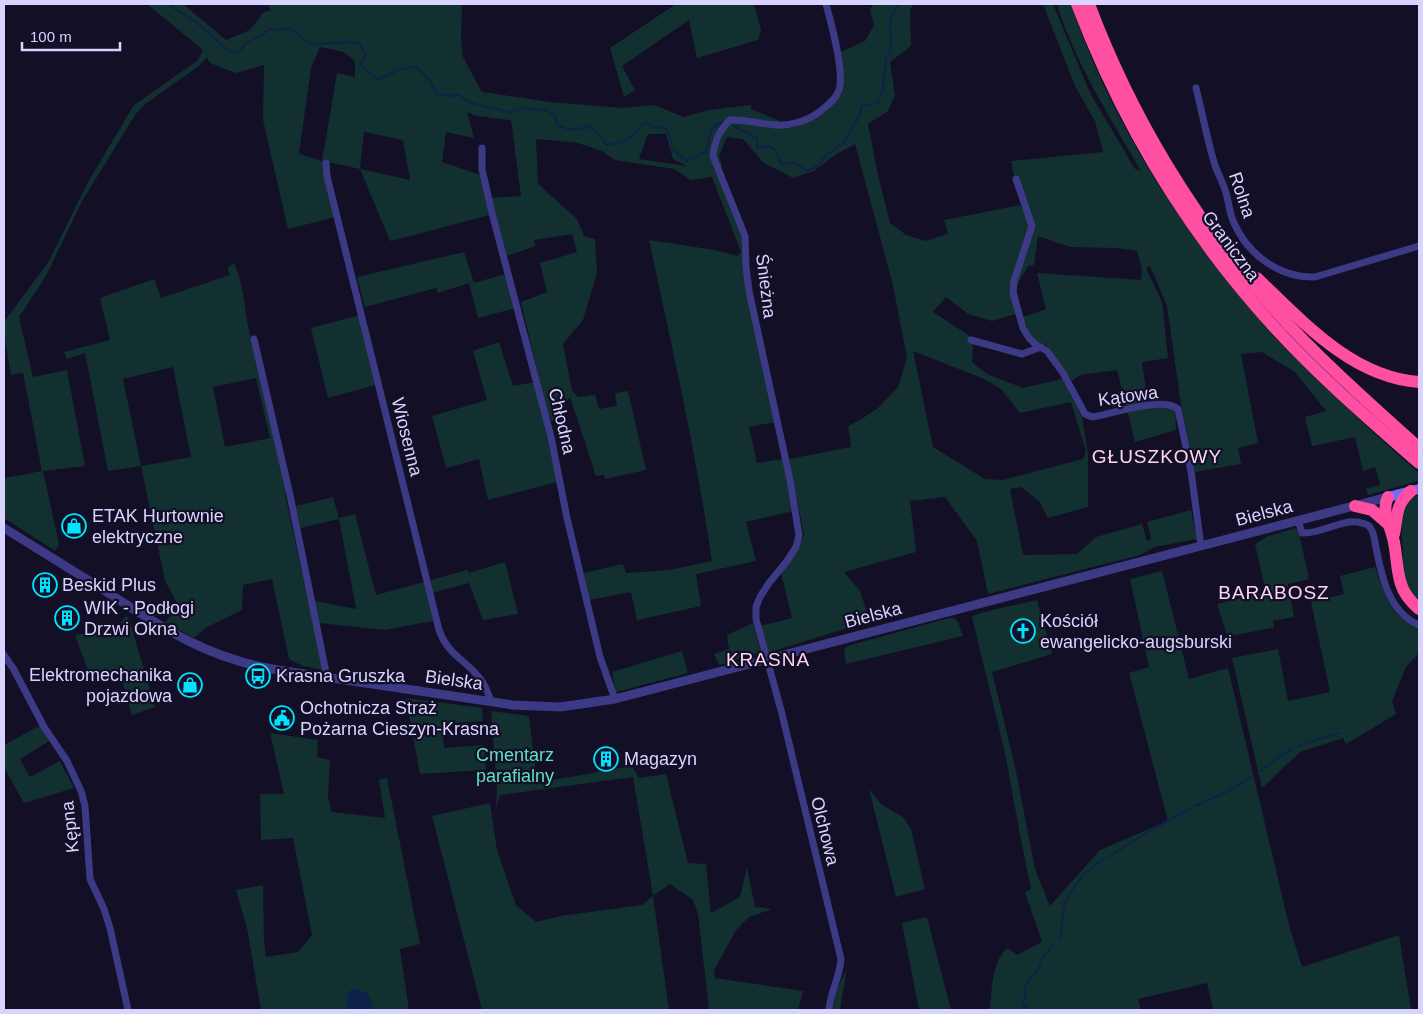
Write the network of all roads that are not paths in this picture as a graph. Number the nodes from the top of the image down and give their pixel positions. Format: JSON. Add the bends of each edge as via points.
{"nodes":[{"id":1,"x":826,"y":4,"type":"edge"},
{"id":2,"x":1077,"y":4,"type":"edge"},
{"id":3,"x":1089,"y":4,"type":"edge"},
{"id":4,"x":1196,"y":88,"type":"dead end"},
{"id":5,"x":482,"y":148,"type":"dead end"},
{"id":6,"x":326,"y":163,"type":"dead end"},
{"id":7,"x":1016,"y":179,"type":"dead end"},
{"id":8,"x":1222,"y":245,"type":"junction"},
{"id":9,"x":1419,"y":246,"type":"edge"},
{"id":10,"x":254,"y":339,"type":"dead end"},
{"id":11,"x":971,"y":340,"type":"dead end"},
{"id":12,"x":1041,"y":347,"type":"junction"},
{"id":13,"x":1419,"y":382,"type":"edge"},
{"id":14,"x":1419,"y":448,"type":"edge"},
{"id":15,"x":1419,"y":463,"type":"edge"},
{"id":16,"x":1415,"y":490,"type":"edge"},
{"id":17,"x":1388,"y":497,"type":"junction"},
{"id":18,"x":1355,"y":506,"type":"junction"},
{"id":19,"x":1298,"y":520,"type":"junction"},
{"id":20,"x":1392,"y":522,"type":"junction"},
{"id":21,"x":4,"y":528,"type":"edge"},
{"id":22,"x":1201,"y":546,"type":"junction"},
{"id":23,"x":1419,"y":609,"type":"edge"},
{"id":24,"x":1419,"y":625,"type":"edge"},
{"id":25,"x":4,"y":655,"type":"edge"},
{"id":26,"x":766,"y":659,"type":"junction"},
{"id":27,"x":328,"y":677,"type":"junction"},
{"id":28,"x":615,"y":700,"type":"junction"},
{"id":29,"x":490,"y":701,"type":"junction"},
{"id":30,"x":128,"y":1010,"type":"edge"},
{"id":31,"x":829,"y":1010,"type":"edge"}],
"edges":[{"from":1,"to":26,"type":"street","name":"Śnieżna","via":[[839,69],[840,89],[836,97],[816,115],[789,125],[730,120],[718,133],[714,144],[713,156],[746,236],[749,291],[799,536],[787,561],[769,583],[756,607]]},
{"from":2,"to":15,"type":"highway","name":"Graniczna","via":[[1107,76],[1139,139],[1204,241],[1250,300],[1293,347]]},
{"from":3,"to":8,"type":"highway","name":"Graniczna","via":[[1148,131]]},
{"from":4,"to":9,"type":"street","name":"Rolna","via":[[1214,163],[1233,222],[1243,240],[1265,261],[1290,274],[1315,277]]},
{"from":5,"to":28,"type":"street","name":"Chłodna","via":[[482,169],[492,213],[551,437],[600,657]]},
{"from":6,"to":29,"type":"street","name":"Wiosenna","via":[[438,630],[449,650],[480,678]]},
{"from":7,"to":12,"type":"street","name":"Kątowa","via":[[1032,226],[1013,293],[1023,328],[1029,338]]},
{"from":8,"to":13,"type":"highway","via":[[1345,356],[1379,374]]},
{"from":8,"to":14,"type":"highway","name":"Graniczna","via":[[1300,338]]},
{"from":10,"to":27,"type":"street"},
{"from":11,"to":12,"type":"street","via":[[1022,354]]},
{"from":12,"to":22,"type":"street","name":"Kątowa","via":[[1063,373],[1085,414],[1092,417],[1153,405],[1172,406],[1178,410],[1191,471]]},
{"from":16,"to":17,"type":"main road","name":"Bielska"},
{"from":16,"to":20,"type":"highway","via":[[1399,505]]},
{"from":17,"to":18,"type":"street","name":"Bielska"},
{"from":17,"to":20,"type":"highway","via":[[1385,503]]},
{"from":18,"to":19,"type":"street","name":"Bielska"},
{"from":18,"to":20,"type":"highway","via":[[1372,510]]},
{"from":19,"to":22,"type":"street","name":"Bielska"},
{"from":19,"to":24,"type":"street","via":[[1302,533],[1310,534],[1347,523],[1360,522],[1369,526],[1382,577],[1393,603],[1409,621]]},
{"from":20,"to":23,"type":"highway","via":[[1401,585]]},
{"from":21,"to":27,"type":"street","name":"Bielska","via":[[174,635],[251,666]]},
{"from":22,"to":26,"type":"street","name":"Bielska"},
{"from":25,"to":30,"type":"street","name":"Kępna","via":[[67,761],[81,791],[90,879],[110,928]]},
{"from":26,"to":28,"type":"street","name":"Bielska"},
{"from":26,"to":31,"type":"street","name":"Olchowa","via":[[841,959]]},
{"from":27,"to":29,"type":"street","name":"Bielska"},
{"from":28,"to":29,"type":"street","name":"Bielska","via":[[560,707]]}]}
